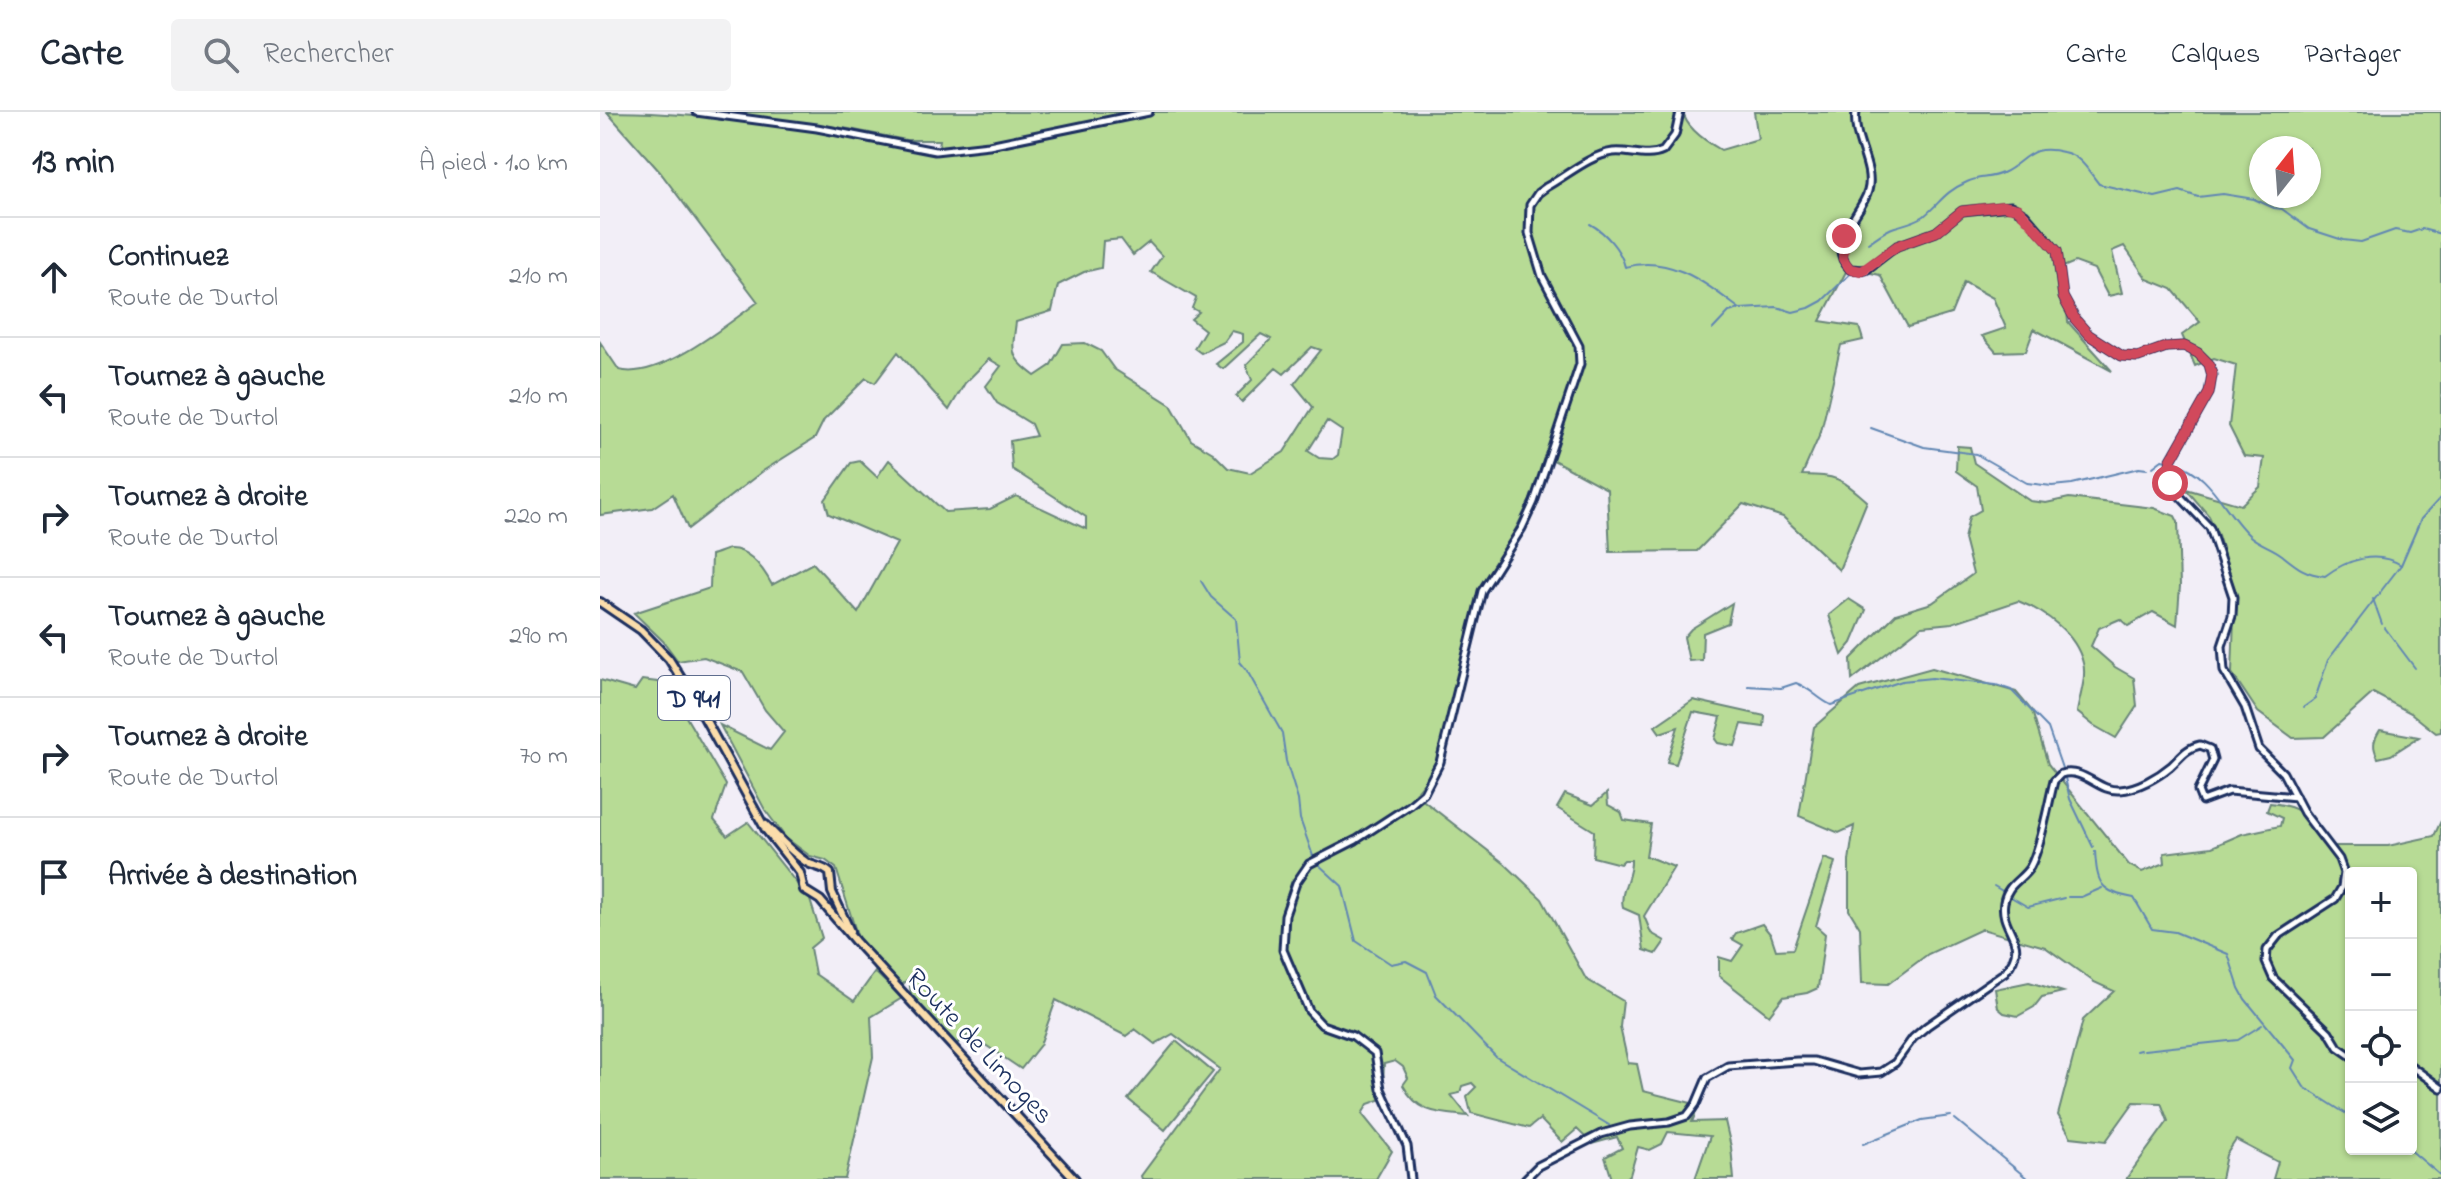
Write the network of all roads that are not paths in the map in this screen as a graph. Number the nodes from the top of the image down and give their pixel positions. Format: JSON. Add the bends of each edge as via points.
{"nodes":[{"id":1,"x":696,"y":112,"type":"edge"},
{"id":2,"x":1149,"y":112,"type":"edge"},
{"id":3,"x":1680,"y":112,"type":"edge"},
{"id":4,"x":1856,"y":112,"type":"edge"},
{"id":5,"x":600,"y":602,"type":"edge"},
{"id":6,"x":2296,"y":797,"type":"junction"},
{"id":7,"x":759,"y":818,"type":"junction"},
{"id":8,"x":816,"y":866,"type":"junction"},
{"id":9,"x":801,"y":878,"type":"junction"},
{"id":10,"x":831,"y":888,"type":"junction"},
{"id":11,"x":816,"y":897,"type":"junction"},
{"id":12,"x":855,"y":941,"type":"junction"},
{"id":13,"x":2345,"y":1052,"type":"edge"},
{"id":14,"x":2417,"y":1070,"type":"edge"},
{"id":15,"x":2441,"y":1088,"type":"edge"},
{"id":16,"x":1075,"y":1179,"type":"edge"},
{"id":17,"x":1411,"y":1179,"type":"edge"},
{"id":18,"x":1525,"y":1179,"type":"edge"}],
"edges":[{"from":1,"to":2,"type":"street","via":[[935,151]]},
{"from":3,"to":17,"type":"street","via":[[1675,135],[1663,151],[1608,153],[1546,187],[1530,205],[1535,254],[1579,346],[1580,364],[1534,502],[1482,591],[1437,772],[1424,793],[1356,840],[1309,864],[1290,900],[1283,939],[1287,962],[1314,1019],[1353,1036],[1375,1053],[1381,1089],[1407,1146]]},
{"from":4,"to":6,"type":"street","via":[[1869,186],[1844,236],[1843,259],[1850,269],[1866,270],[1897,246],[1936,232],[1962,211],[2011,206],[2025,214],[2057,251],[2063,297],[2089,335],[2122,356],[2184,346],[2209,364],[2209,393],[2171,460],[2168,477],[2215,539],[2233,597],[2222,646],[2224,671],[2245,707],[2259,749],[2283,773]]},
{"from":5,"to":7,"type":"main road","number":"D 941","via":[[641,630],[669,659]]},
{"from":6,"to":13,"type":"street","via":[[2339,859],[2344,880],[2335,899],[2272,943],[2266,962],[2273,978]]},
{"from":6,"to":18,"type":"street","via":[[2229,791],[2202,801],[2198,791],[2213,760],[2210,749],[2200,745],[2161,774],[2123,790],[2075,772],[2056,777],[2032,861],[2004,901],[2015,957],[2005,972],[1913,1038],[1895,1063],[1881,1072],[1859,1074],[1814,1061],[1728,1066],[1703,1083],[1687,1116],[1601,1134],[1538,1166]]},
{"from":7,"to":8,"type":"main road","number":"D 941","via":[[789,849]]},
{"from":7,"to":9,"type":"main road","number":"D 941"},
{"from":8,"to":9,"type":"main road"},
{"from":8,"to":10,"type":"main road","via":[[830,873]]},
{"from":9,"to":11,"type":"main road","via":[[804,890]]},
{"from":10,"to":11,"type":"main road"},
{"from":10,"to":12,"type":"main road","name":"Route de Limoges"},
{"from":11,"to":12,"type":"main road","name":"Route de Limoges"},
{"from":12,"to":16,"type":"main road","name":"Route de Limoges"},
{"from":14,"to":15,"type":"street"}]}
